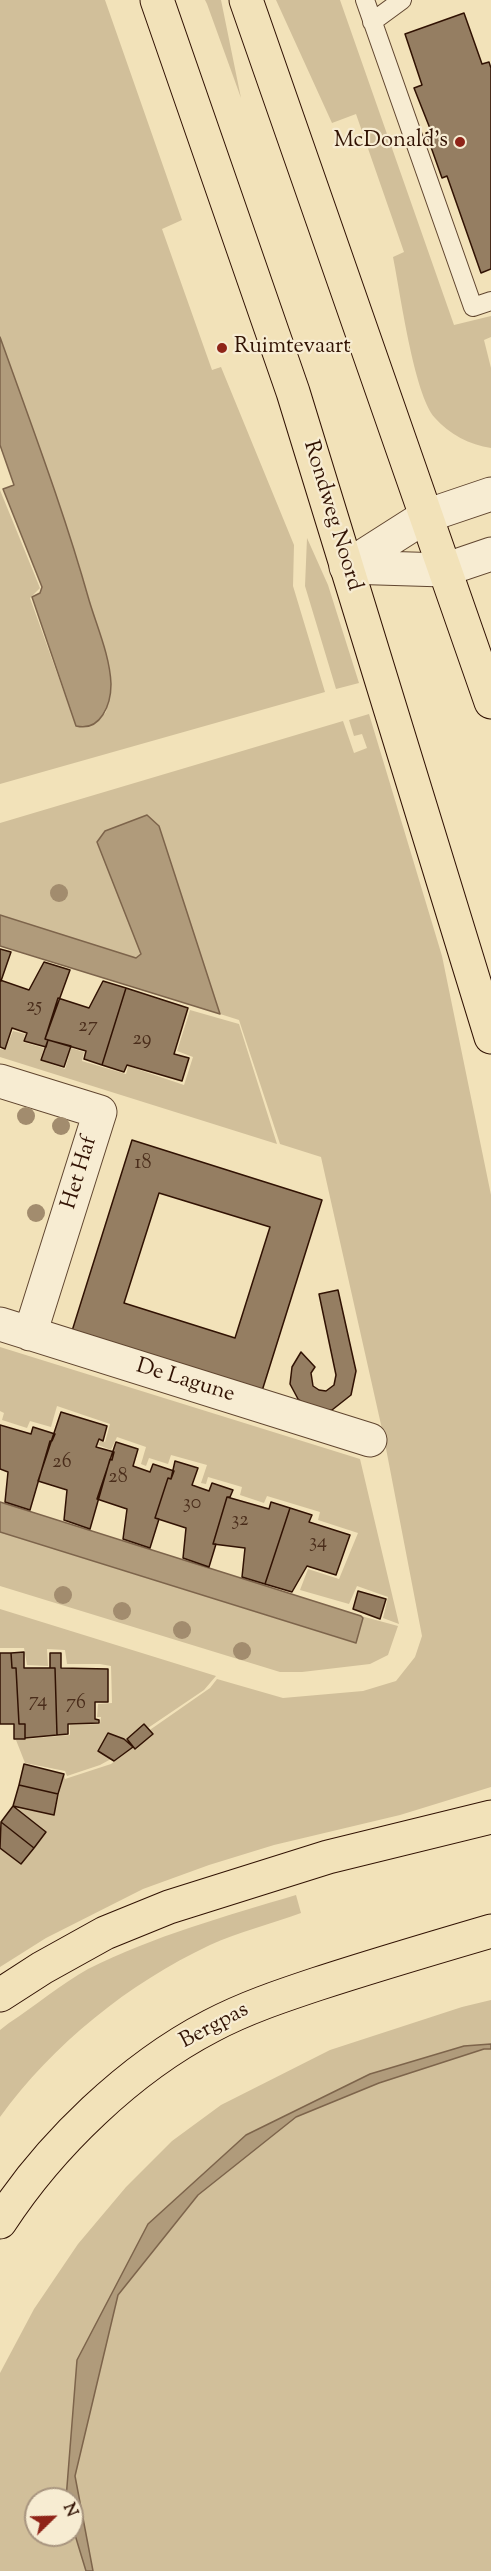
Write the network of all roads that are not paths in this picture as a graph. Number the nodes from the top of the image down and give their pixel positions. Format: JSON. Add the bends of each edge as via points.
{"nodes":[{"id":1,"x":157,"y":0,"type":"edge"},
{"id":2,"x":246,"y":0,"type":"edge"},
{"id":3,"x":365,"y":0,"type":"edge"},
{"id":4,"x":402,"y":0,"type":"edge"},
{"id":5,"x":372,"y":22,"type":"junction"},
{"id":6,"x":491,"y":301,"type":"edge"},
{"id":7,"x":491,"y":494,"type":"edge"},
{"id":8,"x":426,"y":516,"type":"junction"},
{"id":9,"x":491,"y":555,"type":"edge"},
{"id":10,"x":346,"y":567,"type":"junction"},
{"id":11,"x":444,"y":570,"type":"junction"},
{"id":12,"x":491,"y":702,"type":"edge"},
{"id":13,"x":491,"y":1037,"type":"edge"},
{"id":14,"x":0,"y":1081,"type":"edge"},
{"id":15,"x":15,"y":1329,"type":"edge"},
{"id":16,"x":370,"y":1440,"type":"dead end"},
{"id":17,"x":491,"y":1816,"type":"edge"},
{"id":18,"x":491,"y":1931,"type":"edge"},
{"id":19,"x":0,"y":1995,"type":"edge"},
{"id":20,"x":0,"y":2222,"type":"edge"}],
"edges":[{"from":1,"to":10,"type":"main road","name":"Rondweg Noord","via":[[293,392]]},
{"from":2,"to":8,"type":"main road"},
{"from":3,"to":5,"type":"lane"},
{"from":4,"to":5,"type":"lane"},
{"from":5,"to":6,"type":"lane","via":[[474,307]]},
{"from":7,"to":8,"type":"street"},
{"from":8,"to":10,"type":"street"},
{"from":8,"to":11,"type":"main road"},
{"from":9,"to":11,"type":"street"},
{"from":10,"to":11,"type":"street"},
{"from":10,"to":13,"type":"main road","name":"Rondweg Noord"},
{"from":11,"to":12,"type":"main road"},
{"from":14,"to":15,"type":"street","name":"Het Haf","via":[[100,1112]]},
{"from":15,"to":16,"type":"street","name":"De Lagune"},
{"from":17,"to":19,"type":"main road","via":[[328,1857],[169,1907],[105,1933]]},
{"from":18,"to":20,"type":"main road","name":"Bergpas","via":[[271,2000],[211,2026],[168,2052],[94,2112],[49,2157]]}]}
